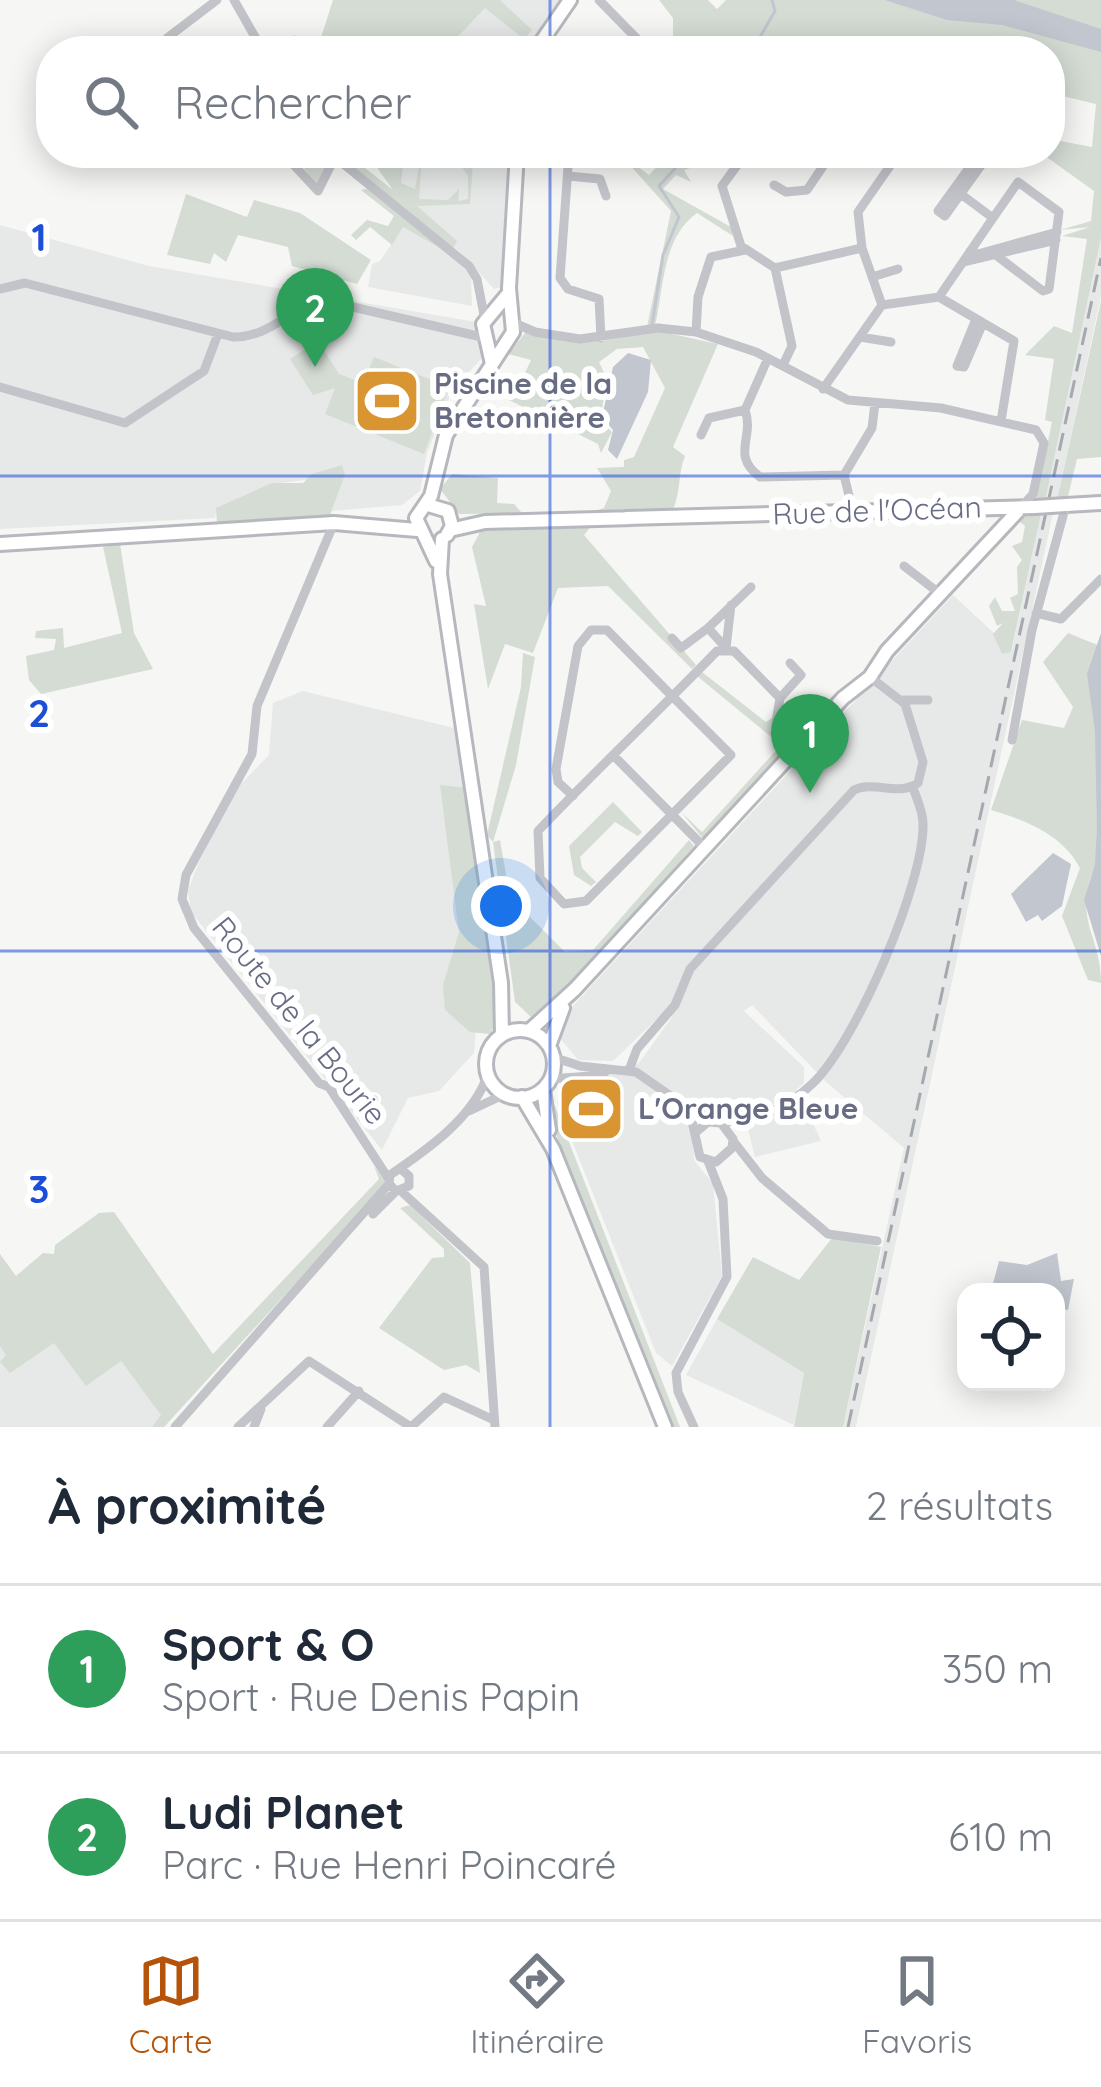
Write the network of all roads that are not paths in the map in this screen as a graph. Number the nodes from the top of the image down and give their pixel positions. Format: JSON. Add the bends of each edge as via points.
{"nodes":[{"id":1,"x":217,"y":0,"type":"edge"},
{"id":2,"x":234,"y":0,"type":"edge"},
{"id":3,"x":570,"y":0,"type":"edge"},
{"id":4,"x":599,"y":0,"type":"edge"},
{"id":5,"x":170,"y":36,"type":"edge"},
{"id":6,"x":255,"y":36,"type":"edge"},
{"id":7,"x":545,"y":36,"type":"edge"},
{"id":8,"x":634,"y":36,"type":"edge"},
{"id":9,"x":297,"y":168,"type":"edge"},
{"id":10,"x":328,"y":168,"type":"edge"},
{"id":11,"x":349,"y":168,"type":"edge"},
{"id":12,"x":516,"y":168,"type":"edge"},
{"id":13,"x":568,"y":168,"type":"edge"},
{"id":14,"x":735,"y":168,"type":"edge"},
{"id":15,"x":822,"y":168,"type":"edge"},
{"id":16,"x":887,"y":168,"type":"edge"},
{"id":17,"x":971,"y":168,"type":"edge"},
{"id":18,"x":977,"y":168,"type":"edge"},
{"id":19,"x":568,"y":176,"type":"junction"},
{"id":20,"x":774,"y":185,"type":"dead end"},
{"id":21,"x":958,"y":191,"type":"junction"},
{"id":22,"x":606,"y":196,"type":"dead end"},
{"id":23,"x":993,"y":218,"type":"junction"},
{"id":24,"x":1056,"y":236,"type":"junction"},
{"id":25,"x":862,"y":248,"type":"junction"},
{"id":26,"x":745,"y":250,"type":"junction"},
{"id":27,"x":970,"y":251,"type":"junction"},
{"id":28,"x":998,"y":256,"type":"junction"},
{"id":29,"x":963,"y":262,"type":"junction"},
{"id":30,"x":775,"y":268,"type":"junction"},
{"id":31,"x":898,"y":269,"type":"dead end"},
{"id":32,"x":872,"y":277,"type":"junction"},
{"id":33,"x":0,"y":289,"type":"edge"},
{"id":34,"x":939,"y":297,"type":"junction"},
{"id":35,"x":882,"y":305,"type":"junction"},
{"id":36,"x":498,"y":325,"type":"junction"},
{"id":37,"x":696,"y":332,"type":"junction"},
{"id":38,"x":218,"y":334,"type":"junction"},
{"id":39,"x":860,"y":337,"type":"junction"},
{"id":40,"x":601,"y":338,"type":"junction"},
{"id":41,"x":891,"y":342,"type":"dead end"},
{"id":42,"x":768,"y":358,"type":"junction"},
{"id":43,"x":783,"y":365,"type":"junction"},
{"id":44,"x":0,"y":387,"type":"edge"},
{"id":45,"x":823,"y":389,"type":"junction"},
{"id":46,"x":875,"y":403,"type":"junction"},
{"id":47,"x":745,"y":410,"type":"junction"},
{"id":48,"x":1001,"y":421,"type":"junction"},
{"id":49,"x":701,"y":435,"type":"dead end"},
{"id":50,"x":844,"y":476,"type":"junction"},
{"id":51,"x":1034,"y":500,"type":"junction"},
{"id":52,"x":1101,"y":503,"type":"edge"},
{"id":53,"x":433,"y":505,"type":"junction"},
{"id":54,"x":1066,"y":505,"type":"junction"},
{"id":55,"x":1018,"y":511,"type":"junction"},
{"id":56,"x":861,"y":512,"type":"junction"},
{"id":57,"x":417,"y":524,"type":"junction"},
{"id":58,"x":334,"y":526,"type":"junction"},
{"id":59,"x":443,"y":531,"type":"junction"},
{"id":60,"x":0,"y":541,"type":"edge"},
{"id":61,"x":904,"y":566,"type":"dead end"},
{"id":62,"x":1101,"y":579,"type":"edge"},
{"id":63,"x":752,"y":587,"type":"dead end"},
{"id":64,"x":939,"y":593,"type":"junction"},
{"id":65,"x":731,"y":605,"type":"junction"},
{"id":66,"x":1036,"y":613,"type":"junction"},
{"id":67,"x":708,"y":628,"type":"junction"},
{"id":68,"x":672,"y":638,"type":"dead end"},
{"id":69,"x":726,"y":648,"type":"junction"},
{"id":70,"x":790,"y":663,"type":"dead end"},
{"id":71,"x":870,"y":677,"type":"junction"},
{"id":72,"x":673,"y":697,"type":"junction"},
{"id":73,"x":780,"y":698,"type":"junction"},
{"id":74,"x":903,"y":700,"type":"junction"},
{"id":75,"x":928,"y":700,"type":"dead end"},
{"id":76,"x":1012,"y":740,"type":"dead end"},
{"id":77,"x":744,"y":743,"type":"dead end"},
{"id":78,"x":800,"y":744,"type":"junction"},
{"id":79,"x":731,"y":755,"type":"junction"},
{"id":80,"x":614,"y":756,"type":"junction"},
{"id":81,"x":913,"y":788,"type":"junction"},
{"id":82,"x":573,"y":796,"type":"junction"},
{"id":83,"x":671,"y":814,"type":"junction"},
{"id":84,"x":705,"y":848,"type":"junction"},
{"id":85,"x":502,"y":982,"type":"junction"},
{"id":86,"x":575,"y":989,"type":"junction"},
{"id":87,"x":525,"y":1030,"type":"junction"},
{"id":88,"x":502,"y":1035,"type":"junction"},
{"id":89,"x":551,"y":1052,"type":"junction"},
{"id":90,"x":629,"y":1070,"type":"junction"},
{"id":91,"x":614,"y":1071,"type":"junction"},
{"id":92,"x":488,"y":1074,"type":"junction"},
{"id":93,"x":547,"y":1084,"type":"junction"},
{"id":94,"x":505,"y":1094,"type":"junction"},
{"id":95,"x":522,"y":1097,"type":"junction"},
{"id":96,"x":690,"y":1112,"type":"junction"},
{"id":97,"x":460,"y":1118,"type":"junction"},
{"id":98,"x":756,"y":1118,"type":"junction"},
{"id":99,"x":708,"y":1122,"type":"junction"},
{"id":100,"x":721,"y":1123,"type":"junction"},
{"id":101,"x":696,"y":1132,"type":"junction"},
{"id":102,"x":733,"y":1140,"type":"junction"},
{"id":103,"x":554,"y":1149,"type":"junction"},
{"id":104,"x":726,"y":1157,"type":"junction"},
{"id":105,"x":748,"y":1159,"type":"junction"},
{"id":106,"x":708,"y":1161,"type":"junction"},
{"id":107,"x":399,"y":1181,"type":"junction"},
{"id":108,"x":719,"y":1185,"type":"junction"},
{"id":109,"x":877,"y":1241,"type":"dead end"},
{"id":110,"x":301,"y":1351,"type":"dead end"},
{"id":111,"x":308,"y":1361,"type":"junction"},
{"id":112,"x":359,"y":1391,"type":"junction"},
{"id":113,"x":261,"y":1409,"type":"junction"},
{"id":114,"x":495,"y":1424,"type":"edge"},
{"id":115,"x":175,"y":1427,"type":"edge"},
{"id":116,"x":238,"y":1427,"type":"edge"},
{"id":117,"x":254,"y":1427,"type":"edge"},
{"id":118,"x":327,"y":1427,"type":"edge"},
{"id":119,"x":412,"y":1427,"type":"edge"},
{"id":120,"x":665,"y":1427,"type":"edge"},
{"id":121,"x":694,"y":1427,"type":"edge"}],
"edges":[{"from":1,"to":5,"type":"street"},
{"from":2,"to":6,"type":"street"},
{"from":3,"to":7,"type":"main road"},
{"from":4,"to":8,"type":"street"},
{"from":9,"to":10,"type":"street","via":[[318,191]]},
{"from":11,"to":36,"type":"street","via":[[469,266]]},
{"from":12,"to":36,"type":"main road","via":[[509,288]]},
{"from":13,"to":19,"type":"street"},
{"from":14,"to":26,"type":"street","via":[[722,186]]},
{"from":15,"to":20,"type":"street","via":[[808,190]]},
{"from":16,"to":25,"type":"street","via":[[860,204]]},
{"from":17,"to":21,"type":"street"},
{"from":18,"to":21,"type":"street"},
{"from":19,"to":22,"type":"street","via":[[600,179]]},
{"from":19,"to":40,"type":"street","via":[[560,278],[599,299]]},
{"from":21,"to":23,"type":"street"},
{"from":23,"to":24,"type":"street","via":[[1022,182],[1057,207]]},
{"from":23,"to":27,"type":"street"},
{"from":24,"to":27,"type":"street"},
{"from":24,"to":28,"type":"street"},
{"from":24,"to":28,"type":"street","via":[[1049,290]]},
{"from":25,"to":30,"type":"street"},
{"from":25,"to":32,"type":"street"},
{"from":26,"to":30,"type":"street"},
{"from":26,"to":37,"type":"street","via":[[711,257]]},
{"from":27,"to":29,"type":"street"},
{"from":28,"to":29,"type":"street"},
{"from":29,"to":34,"type":"street"},
{"from":30,"to":43,"type":"street","via":[[792,346]]},
{"from":31,"to":32,"type":"street"},
{"from":32,"to":35,"type":"street"},
{"from":33,"to":38,"type":"street","via":[[25,283]]},
{"from":34,"to":35,"type":"street"},
{"from":34,"to":48,"type":"street","via":[[1014,341]]},
{"from":35,"to":39,"type":"street"},
{"from":36,"to":38,"type":"street","via":[[464,335],[327,301],[265,332]]},
{"from":36,"to":40,"type":"street"},
{"from":36,"to":53,"type":"main road","via":[[491,365],[446,435]]},
{"from":37,"to":40,"type":"street","via":[[658,328]]},
{"from":37,"to":42,"type":"street"},
{"from":38,"to":44,"type":"street","via":[[204,371],[125,423]]},
{"from":39,"to":41,"type":"street"},
{"from":39,"to":45,"type":"street"},
{"from":42,"to":43,"type":"street"},
{"from":42,"to":47,"type":"street"},
{"from":43,"to":45,"type":"street"},
{"from":45,"to":46,"type":"street"},
{"from":46,"to":48,"type":"street"},
{"from":46,"to":50,"type":"street","via":[[872,428]]},
{"from":47,"to":49,"type":"street","via":[[709,418]]},
{"from":47,"to":50,"type":"street","via":[[742,451],[753,473]]},
{"from":48,"to":51,"type":"street","via":[[1042,437]]},
{"from":50,"to":56,"type":"street"},
{"from":51,"to":54,"type":"main road","name":"Rue de l'Océan","bridge":true},
{"from":51,"to":55,"type":"main road","name":"Rue de l'Océan"},
{"from":52,"to":54,"type":"main road","name":"Rue de l'Océan"},
{"from":53,"to":57,"type":"main road"},
{"from":53,"to":59,"type":"main road"},
{"from":54,"to":66,"type":"street"},
{"from":55,"to":56,"type":"main road","name":"Rue de l'Océan"},
{"from":55,"to":64,"type":"main road"},
{"from":56,"to":59,"type":"main road","name":"Rue de l'Océan","via":[[485,522]]},
{"from":57,"to":58,"type":"main road"},
{"from":57,"to":59,"type":"main road"},
{"from":58,"to":60,"type":"main road"},
{"from":58,"to":107,"type":"street","name":"Route de la Bourie","via":[[257,706],[254,747],[186,875],[182,899],[194,928]]},
{"from":59,"to":85,"type":"main road","via":[[440,574]]},
{"from":61,"to":64,"type":"street"},
{"from":62,"to":66,"type":"street","via":[[1061,619]]},
{"from":63,"to":65,"type":"street"},
{"from":64,"to":71,"type":"main road"},
{"from":65,"to":67,"type":"street"},
{"from":65,"to":69,"type":"street"},
{"from":66,"to":76,"type":"street"},
{"from":67,"to":68,"type":"street","via":[[681,647]]},
{"from":67,"to":69,"type":"street"},
{"from":69,"to":72,"type":"street"},
{"from":69,"to":73,"type":"street"},
{"from":70,"to":73,"type":"street","via":[[802,675]]},
{"from":71,"to":74,"type":"street"},
{"from":71,"to":78,"type":"main road"},
{"from":72,"to":79,"type":"street"},
{"from":72,"to":80,"type":"street"},
{"from":72,"to":82,"type":"street","via":[[608,630],[586,633],[556,769]]},
{"from":73,"to":78,"type":"street","via":[[776,722]]},
{"from":74,"to":75,"type":"street"},
{"from":74,"to":81,"type":"street","via":[[923,762]]},
{"from":77,"to":79,"type":"street"},
{"from":78,"to":84,"type":"main road"},
{"from":79,"to":83,"type":"street"},
{"from":80,"to":82,"type":"street"},
{"from":80,"to":83,"type":"street"},
{"from":81,"to":90,"type":"street","via":[[854,790],[690,969]]},
{"from":81,"to":98,"type":"street","via":[[924,821],[915,877],[841,1050],[802,1093]]},
{"from":82,"to":83,"type":"street","via":[[535,844],[540,878],[569,906],[586,901]]},
{"from":83,"to":84,"type":"street"},
{"from":84,"to":86,"type":"main road"},
{"from":85,"to":87,"type":"main road"},
{"from":85,"to":88,"type":"main road"},
{"from":86,"to":87,"type":"main road"},
{"from":86,"to":89,"type":"main road","via":[[557,1019]]},
{"from":87,"to":88,"type":"main road"},
{"from":87,"to":89,"type":"main road"},
{"from":88,"to":92,"type":"main road","via":[[488,1055]]},
{"from":89,"to":91,"type":"street"},
{"from":89,"to":93,"type":"main road"},
{"from":90,"to":91,"type":"street"},
{"from":90,"to":96,"type":"street"},
{"from":91,"to":93,"type":"street"},
{"from":92,"to":94,"type":"main road"},
{"from":92,"to":97,"type":"street"},
{"from":93,"to":95,"type":"main road"},
{"from":93,"to":103,"type":"main road"},
{"from":94,"to":95,"type":"main road"},
{"from":94,"to":97,"type":"street"},
{"from":95,"to":103,"type":"main road"},
{"from":96,"to":99,"type":"street"},
{"from":96,"to":101,"type":"street"},
{"from":97,"to":107,"type":"street"},
{"from":98,"to":100,"type":"street"},
{"from":98,"to":102,"type":"street"},
{"from":99,"to":100,"type":"street"},
{"from":99,"to":101,"type":"street"},
{"from":100,"to":102,"type":"street"},
{"from":101,"to":106,"type":"street","via":[[693,1147]]},
{"from":102,"to":104,"type":"street"},
{"from":102,"to":105,"type":"street"},
{"from":103,"to":120,"type":"main road"},
{"from":104,"to":105,"type":"street"},
{"from":104,"to":106,"type":"street"},
{"from":104,"to":108,"type":"street"},
{"from":105,"to":109,"type":"street","via":[[828,1234]]},
{"from":106,"to":108,"type":"street"},
{"from":107,"to":114,"type":"street","via":[[487,1274]]},
{"from":107,"to":115,"type":"street"},
{"from":108,"to":121,"type":"street","via":[[727,1277],[676,1373]]},
{"from":110,"to":111,"type":"street"},
{"from":111,"to":112,"type":"street"},
{"from":111,"to":113,"type":"street"},
{"from":112,"to":118,"type":"street"},
{"from":112,"to":119,"type":"street"},
{"from":113,"to":116,"type":"street"},
{"from":113,"to":117,"type":"street"},
{"from":114,"to":119,"type":"street","via":[[444,1396]]}]}
